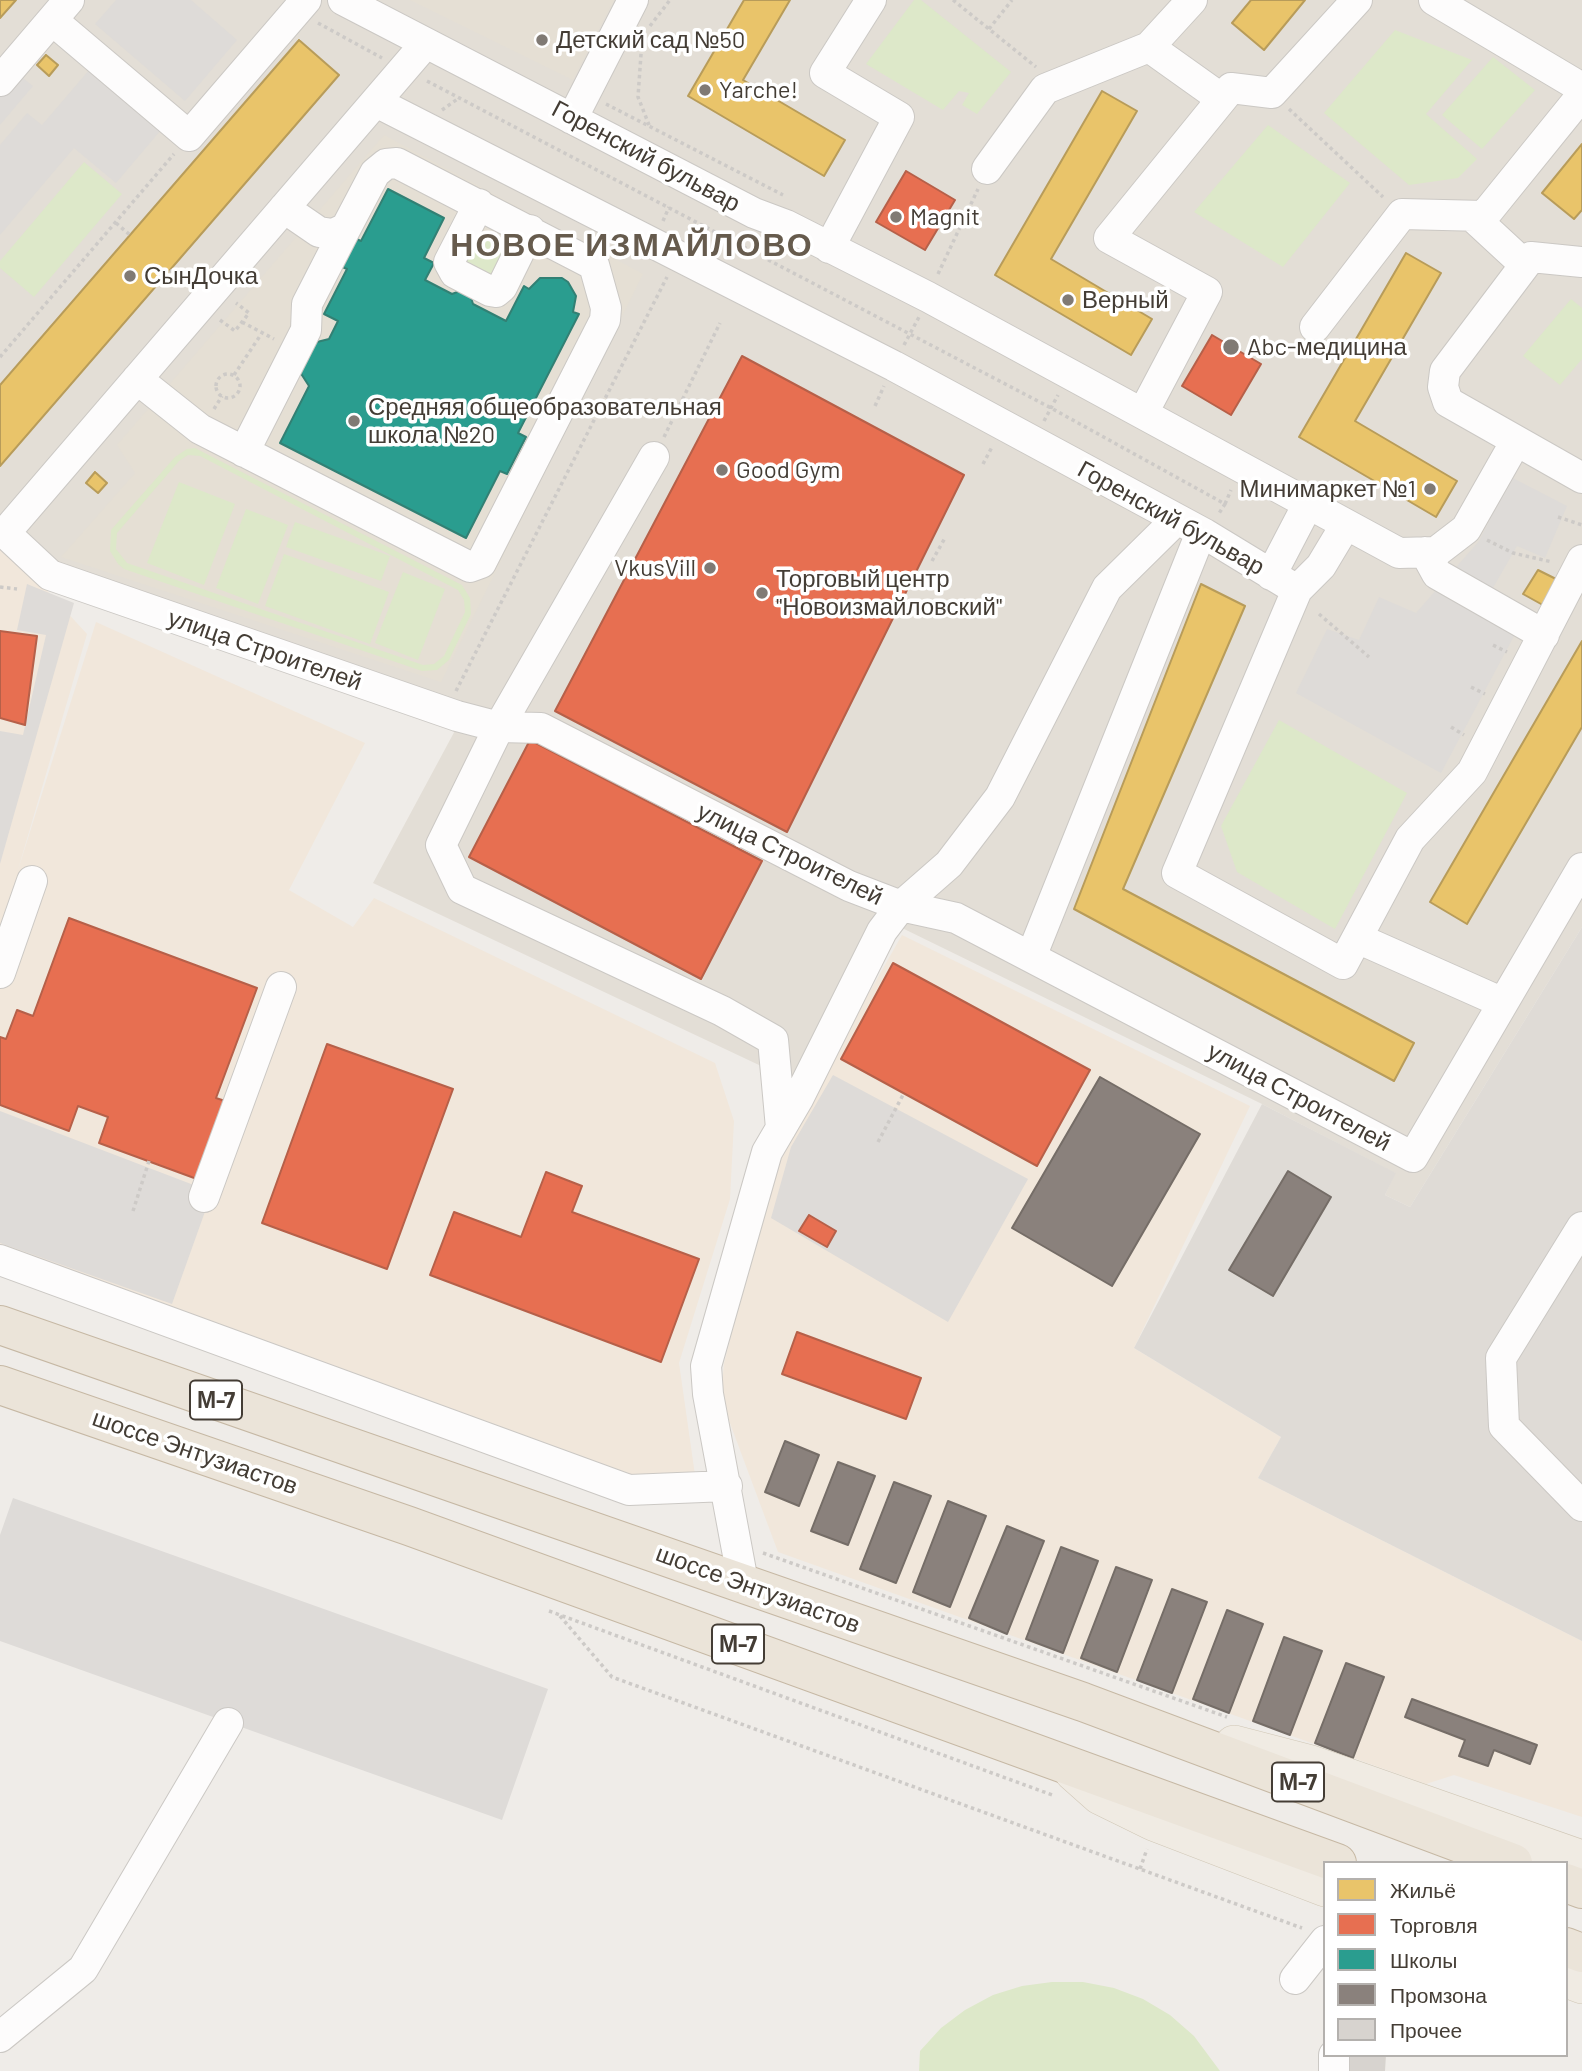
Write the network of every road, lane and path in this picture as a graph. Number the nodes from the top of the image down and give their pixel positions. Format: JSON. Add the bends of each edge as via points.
{"nodes":[{"id":1,"x":343,"y":0,"type":"edge"},
{"id":2,"x":633,"y":0,"type":"edge"},
{"id":3,"x":871,"y":0,"type":"edge"},
{"id":4,"x":953,"y":0,"type":"edge"},
{"id":5,"x":1012,"y":0,"type":"edge"},
{"id":6,"x":1192,"y":0,"type":"edge"},
{"id":7,"x":1357,"y":0,"type":"edge"},
{"id":8,"x":1434,"y":0,"type":"edge"},
{"id":9,"x":301,"y":6,"type":"edge"},
{"id":10,"x":60,"y":10,"type":"edge"},
{"id":11,"x":989,"y":29,"type":"junction"},
{"id":12,"x":643,"y":34,"type":"dead end"},
{"id":13,"x":426,"y":43,"type":"junction"},
{"id":14,"x":1149,"y":47,"type":"junction"},
{"id":15,"x":390,"y":62,"type":"dead end"},
{"id":16,"x":418,"y":77,"type":"dead end"},
{"id":17,"x":0,"y":80,"type":"edge"},
{"id":18,"x":1057,"y":84,"type":"junction"},
{"id":19,"x":1582,"y":88,"type":"edge"},
{"id":20,"x":1272,"y":93,"type":"junction"},
{"id":21,"x":1582,"y":95,"type":"edge"},
{"id":22,"x":1222,"y":99,"type":"junction"},
{"id":23,"x":376,"y":102,"type":"junction"},
{"id":24,"x":572,"y":119,"type":"junction"},
{"id":25,"x":650,"y":127,"type":"dead end"},
{"id":26,"x":189,"y":136,"type":"junction"},
{"id":27,"x":987,"y":169,"type":"joint"},
{"id":28,"x":479,"y":204,"type":"junction"},
{"id":29,"x":284,"y":208,"type":"junction"},
{"id":30,"x":1402,"y":214,"type":"junction"},
{"id":31,"x":1472,"y":216,"type":"junction"},
{"id":32,"x":115,"y":223,"type":"junction"},
{"id":33,"x":346,"y":228,"type":"junction"},
{"id":34,"x":530,"y":230,"type":"junction"},
{"id":35,"x":130,"y":235,"type":"dead end"},
{"id":36,"x":829,"y":248,"type":"junction"},
{"id":37,"x":1582,"y":262,"type":"edge"},
{"id":38,"x":1525,"y":265,"type":"junction"},
{"id":39,"x":170,"y":270,"type":"dead end"},
{"id":40,"x":670,"y":270,"type":"dead end"},
{"id":41,"x":935,"y":281,"type":"dead end"},
{"id":42,"x":193,"y":290,"type":"dead end"},
{"id":43,"x":238,"y":304,"type":"dead end"},
{"id":44,"x":923,"y":309,"type":"dead end"},
{"id":45,"x":223,"y":322,"type":"dead end"},
{"id":46,"x":242,"y":322,"type":"junction"},
{"id":47,"x":720,"y":323,"type":"dead end"},
{"id":48,"x":1315,"y":327,"type":"dead end"},
{"id":49,"x":263,"y":333,"type":"junction"},
{"id":50,"x":910,"y":334,"type":"junction"},
{"id":51,"x":295,"y":351,"type":"junction"},
{"id":52,"x":902,"y":351,"type":"dead end"},
{"id":53,"x":0,"y":357,"type":"edge"},
{"id":54,"x":234,"y":375,"type":"junction"},
{"id":55,"x":137,"y":379,"type":"junction"},
{"id":56,"x":887,"y":381,"type":"dead end"},
{"id":57,"x":1058,"y":395,"type":"dead end"},
{"id":58,"x":875,"y":406,"type":"dead end"},
{"id":59,"x":1051,"y":408,"type":"junction"},
{"id":60,"x":1143,"y":413,"type":"junction"},
{"id":61,"x":996,"y":439,"type":"dead end"},
{"id":62,"x":1517,"y":441,"type":"junction"},
{"id":63,"x":244,"y":452,"type":"junction"},
{"id":64,"x":653,"y":457,"type":"joint"},
{"id":65,"x":983,"y":464,"type":"dead end"},
{"id":66,"x":1582,"y":478,"type":"edge"},
{"id":67,"x":1235,"y":481,"type":"dead end"},
{"id":68,"x":1225,"y":504,"type":"junction"},
{"id":69,"x":1308,"y":504,"type":"junction"},
{"id":70,"x":1558,"y":517,"type":"dead end"},
{"id":71,"x":1176,"y":520,"type":"junction"},
{"id":72,"x":1582,"y":525,"type":"edge"},
{"id":73,"x":1210,"y":526,"type":"junction"},
{"id":74,"x":1345,"y":526,"type":"junction"},
{"id":75,"x":1466,"y":529,"type":"junction"},
{"id":76,"x":2,"y":533,"type":"edge"},
{"id":77,"x":945,"y":538,"type":"dead end"},
{"id":78,"x":1424,"y":552,"type":"junction"},
{"id":79,"x":932,"y":561,"type":"dead end"},
{"id":80,"x":1579,"y":566,"type":"edge"},
{"id":81,"x":1284,"y":583,"type":"junction"},
{"id":82,"x":0,"y":587,"type":"edge"},
{"id":83,"x":17,"y":589,"type":"dead end"},
{"id":84,"x":1319,"y":614,"type":"dead end"},
{"id":85,"x":1544,"y":635,"type":"junction"},
{"id":86,"x":1369,"y":657,"type":"dead end"},
{"id":87,"x":457,"y":716,"type":"junction"},
{"id":88,"x":499,"y":727,"type":"junction"},
{"id":89,"x":1582,"y":868,"type":"edge"},
{"id":90,"x":32,"y":881,"type":"dead end"},
{"id":91,"x":901,"y":906,"type":"junction"},
{"id":92,"x":1357,"y":938,"type":"junction"},
{"id":93,"x":1031,"y":957,"type":"junction"},
{"id":94,"x":0,"y":973,"type":"edge"},
{"id":95,"x":281,"y":987,"type":"dead end"},
{"id":96,"x":1501,"y":1002,"type":"junction"},
{"id":97,"x":904,"y":1093,"type":"dead end"},
{"id":98,"x":781,"y":1128,"type":"junction"},
{"id":99,"x":878,"y":1142,"type":"dead end"},
{"id":100,"x":149,"y":1161,"type":"dead end"},
{"id":101,"x":204,"y":1197,"type":"dead end"},
{"id":102,"x":133,"y":1211,"type":"dead end"},
{"id":103,"x":1582,"y":1227,"type":"edge"},
{"id":104,"x":0,"y":1260,"type":"edge"},
{"id":105,"x":0,"y":1325,"type":"edge"},
{"id":106,"x":0,"y":1385,"type":"edge"},
{"id":107,"x":727,"y":1486,"type":"junction"},
{"id":108,"x":1582,"y":1506,"type":"edge"},
{"id":109,"x":740,"y":1563,"type":"junction"},
{"id":110,"x":1083,"y":1702,"type":"junction"},
{"id":111,"x":1231,"y":1718,"type":"dead end"},
{"id":112,"x":228,"y":1723,"type":"dead end"},
{"id":113,"x":1065,"y":1782,"type":"junction"},
{"id":114,"x":1149,"y":1844,"type":"dead end"},
{"id":115,"x":1582,"y":1859,"type":"edge"},
{"id":116,"x":1330,"y":1861,"type":"edge"},
{"id":117,"x":1508,"y":1861,"type":"edge"},
{"id":118,"x":1140,"y":1869,"type":"junction"},
{"id":119,"x":1323,"y":1887,"type":"edge"},
{"id":120,"x":1319,"y":1936,"type":"edge"},
{"id":121,"x":1295,"y":1979,"type":"dead end"},
{"id":122,"x":0,"y":2037,"type":"edge"}],
"edges":[{"from":1,"to":13,"type":"street","name":"Горенский бульвар"},
{"from":2,"to":24,"type":"street"},
{"from":3,"to":36,"type":"street","via":[[825,73],[899,117]]},
{"from":4,"to":11,"type":"path"},
{"from":5,"to":11,"type":"path"},
{"from":6,"to":14,"type":"street"},
{"from":7,"to":20,"type":"street"},
{"from":8,"to":19,"type":"street"},
{"from":9,"to":15,"type":"path"},
{"from":9,"to":26,"type":"street"},
{"from":10,"to":17,"type":"street"},
{"from":10,"to":26,"type":"street"},
{"from":11,"to":18,"type":"path"},
{"from":12,"to":25,"type":"path","via":[[638,97]]},
{"from":13,"to":23,"type":"street"},
{"from":13,"to":24,"type":"street","name":"Горенский бульвар"},
{"from":14,"to":18,"type":"street"},
{"from":14,"to":22,"type":"street"},
{"from":16,"to":50,"type":"path"},
{"from":18,"to":27,"type":"street","via":[[1045,89]]},
{"from":20,"to":22,"type":"street","via":[[1231,88]]},
{"from":20,"to":30,"type":"path"},
{"from":21,"to":31,"type":"street","via":[[1484,216]]},
{"from":22,"to":60,"type":"street","via":[[1109,238],[1207,292]]},
{"from":23,"to":29,"type":"street"},
{"from":23,"to":71,"type":"street","name":"Горенский бульвар","via":[[894,366]]},
{"from":24,"to":36,"type":"street","name":"Горенский бульвар"},
{"from":26,"to":32,"type":"path"},
{"from":27,"to":41,"type":"path"},
{"from":28,"to":33,"type":"street","via":[[392,163],[371,179]]},
{"from":28,"to":34,"type":"street"},
{"from":28,"to":34,"type":"street","via":[[449,262],[455,273],[496,292]]},
{"from":29,"to":33,"type":"street","via":[[319,232],[333,234]]},
{"from":29,"to":55,"type":"street"},
{"from":30,"to":31,"type":"street"},
{"from":30,"to":48,"type":"street"},
{"from":31,"to":38,"type":"street"},
{"from":32,"to":35,"type":"path"},
{"from":32,"to":53,"type":"path"},
{"from":33,"to":51,"type":"street","via":[[307,304],[308,323]]},
{"from":34,"to":63,"type":"street","via":[[594,265],[607,314],[481,564],[470,567]]},
{"from":36,"to":60,"type":"street","name":"Горенский бульвар"},
{"from":37,"to":38,"type":"street","via":[[1531,257]]},
{"from":38,"to":62,"type":"street","via":[[1445,370],[1443,387],[1448,402]]},
{"from":39,"to":42,"type":"path"},
{"from":40,"to":87,"type":"path","via":[[453,697]]},
{"from":43,"to":46,"type":"path","via":[[249,313]]},
{"from":44,"to":50,"type":"path"},
{"from":45,"to":46,"type":"path","via":[[235,331]]},
{"from":46,"to":49,"type":"path"},
{"from":47,"to":64,"type":"path"},
{"from":49,"to":51,"type":"path"},
{"from":49,"to":54,"type":"path"},
{"from":50,"to":52,"type":"path"},
{"from":50,"to":59,"type":"path"},
{"from":51,"to":63,"type":"street"},
{"from":54,"to":54,"type":"path","via":[[218,380],[222,396],[239,392]]},
{"from":55,"to":63,"type":"street","via":[[200,429]]},
{"from":55,"to":76,"type":"street"},
{"from":56,"to":58,"type":"path"},
{"from":57,"to":59,"type":"path"},
{"from":59,"to":68,"type":"path"},
{"from":60,"to":69,"type":"street","name":"Горенский бульвар"},
{"from":61,"to":65,"type":"path"},
{"from":62,"to":66,"type":"street"},
{"from":62,"to":75,"type":"street"},
{"from":64,"to":88,"type":"street"},
{"from":67,"to":68,"type":"path"},
{"from":68,"to":73,"type":"path"},
{"from":69,"to":74,"type":"street"},
{"from":69,"to":81,"type":"street","name":"Горенский бульвар"},
{"from":70,"to":72,"type":"path"},
{"from":71,"to":73,"type":"street","name":"Горенский бульвар"},
{"from":71,"to":91,"type":"street","via":[[1107,588],[1000,797],[949,864]]},
{"from":73,"to":81,"type":"street","name":"Горенский бульвар"},
{"from":73,"to":93,"type":"street","via":[[1196,545]]},
{"from":74,"to":78,"type":"street","via":[[1399,553]]},
{"from":74,"to":81,"type":"street","via":[[1321,566]]},
{"from":75,"to":78,"type":"street","via":[[1436,552]]},
{"from":75,"to":80,"type":"path","via":[[1513,553]]},
{"from":76,"to":87,"type":"street","name":"улица Строителей","via":[[50,575]]},
{"from":77,"to":79,"type":"path"},
{"from":78,"to":85,"type":"street","via":[[1437,574]]},
{"from":80,"to":85,"type":"street"},
{"from":81,"to":92,"type":"street","via":[[1178,873],[1343,964]]},
{"from":82,"to":83,"type":"path"},
{"from":84,"to":86,"type":"path"},
{"from":85,"to":92,"type":"street","via":[[1472,772],[1410,839]]},
{"from":87,"to":88,"type":"street","name":"улица Строителей"},
{"from":88,"to":91,"type":"street","name":"улица Строителей","via":[[541,728],[798,861]]},
{"from":88,"to":98,"type":"street","via":[[441,845],[462,888],[722,1011],[772,1040]]},
{"from":89,"to":96,"type":"street","name":"улица Строителей"},
{"from":90,"to":94,"type":"street"},
{"from":91,"to":93,"type":"street","name":"улица Строителей","via":[[956,918]]},
{"from":91,"to":98,"type":"street","via":[[882,931]]},
{"from":92,"to":96,"type":"street"},
{"from":93,"to":96,"type":"street","name":"улица Строителей","via":[[1413,1157]]},
{"from":95,"to":101,"type":"street"},
{"from":97,"to":99,"type":"path"},
{"from":98,"to":107,"type":"street","via":[[767,1152],[706,1366]]},
{"from":100,"to":102,"type":"path"},
{"from":103,"to":108,"type":"street","via":[[1501,1358],[1504,1426]]},
{"from":104,"to":107,"type":"street","via":[[629,1490]]},
{"from":105,"to":109,"type":"highway","name":"шоссе Энтузиастов","number":"М-7"},
{"from":106,"to":113,"type":"highway","name":"шоссе Энтузиастов","number":"М-7","via":[[553,1577]]},
{"from":107,"to":109,"type":"street"},
{"from":109,"to":110,"type":"highway","name":"шоссе Энтузиастов","number":"М-7"},
{"from":109,"to":111,"type":"path"},
{"from":110,"to":115,"type":"main road","via":[[1311,1764]]},
{"from":110,"to":117,"type":"highway","name":"шоссе Энтузиастов","number":"М-7"},
{"from":112,"to":122,"type":"street","via":[[83,1969]]},
{"from":113,"to":116,"type":"highway","name":"шоссе Энтузиастов","number":"М-7"},
{"from":113,"to":118,"type":"path","via":[[559,1614],[612,1678]]},
{"from":113,"to":119,"type":"main road","via":[[1153,1822]]},
{"from":114,"to":118,"type":"path"},
{"from":118,"to":120,"type":"path"},
{"from":120,"to":121,"type":"street"}]}
